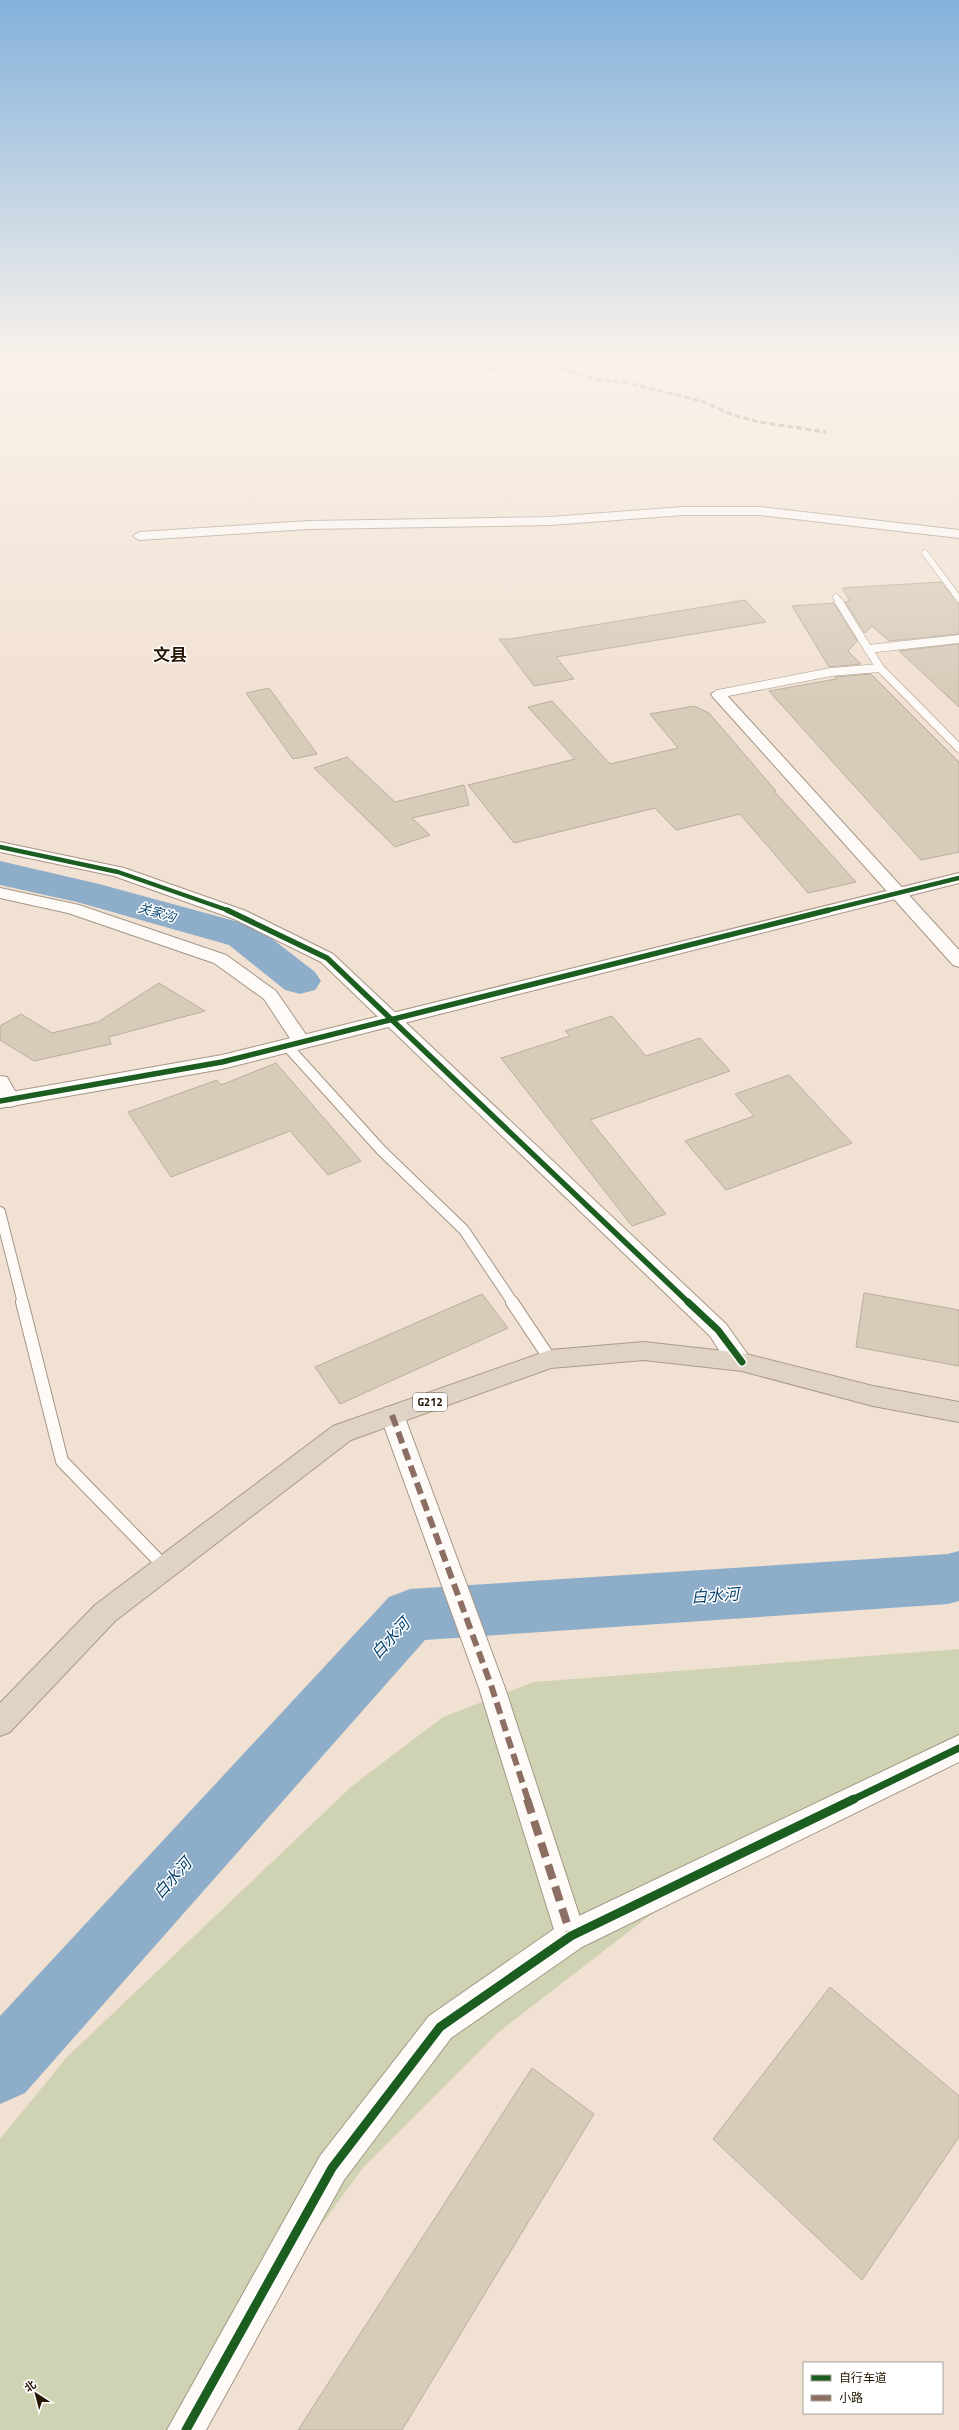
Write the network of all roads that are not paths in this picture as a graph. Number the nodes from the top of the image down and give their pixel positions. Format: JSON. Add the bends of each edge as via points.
{"nodes":[{"id":1,"x":959,"y":534,"type":"edge"},
{"id":2,"x":139,"y":536,"type":"dead end"},
{"id":3,"x":924,"y":553,"type":"dead end"},
{"id":4,"x":836,"y":597,"type":"dead end"},
{"id":5,"x":959,"y":599,"type":"edge"},
{"id":6,"x":959,"y":639,"type":"edge"},
{"id":7,"x":868,"y":649,"type":"junction"},
{"id":8,"x":880,"y":668,"type":"junction"},
{"id":9,"x":718,"y":694,"type":"joint"},
{"id":10,"x":959,"y":748,"type":"edge"},
{"id":11,"x":0,"y":847,"type":"edge"},
{"id":12,"x":959,"y":878,"type":"edge"},
{"id":13,"x":897,"y":892,"type":"junction"},
{"id":14,"x":0,"y":893,"type":"edge"},
{"id":15,"x":959,"y":961,"type":"edge"},
{"id":16,"x":393,"y":1020,"type":"junction"},
{"id":17,"x":294,"y":1044,"type":"junction"},
{"id":18,"x":0,"y":1082,"type":"edge"},
{"id":19,"x":5,"y":1100,"type":"edge"},
{"id":20,"x":0,"y":1212,"type":"edge"},
{"id":21,"x":550,"y":1359,"type":"junction"},
{"id":22,"x":742,"y":1362,"type":"junction"},
{"id":23,"x":959,"y":1412,"type":"edge"},
{"id":24,"x":392,"y":1415,"type":"junction"},
{"id":25,"x":165,"y":1567,"type":"junction"},
{"id":26,"x":0,"y":1723,"type":"edge"},
{"id":27,"x":959,"y":1748,"type":"edge"},
{"id":28,"x":571,"y":1936,"type":"junction"},
{"id":29,"x":186,"y":2430,"type":"edge"}],
"edges":[{"from":1,"to":2,"type":"street","via":[[760,511],[682,511],[550,521],[332,524]]},
{"from":3,"to":5,"type":"lane"},
{"from":4,"to":7,"type":"lane"},
{"from":6,"to":7,"type":"lane"},
{"from":7,"to":8,"type":"lane"},
{"from":8,"to":9,"type":"lane","via":[[831,672]]},
{"from":8,"to":10,"type":"lane"},
{"from":9,"to":13,"type":"street"},
{"from":11,"to":16,"type":"street","via":[[118,872],[240,915],[327,958]]},
{"from":12,"to":13,"type":"street"},
{"from":13,"to":15,"type":"street"},
{"from":13,"to":16,"type":"street"},
{"from":14,"to":17,"type":"street","via":[[73,909],[220,959],[270,995]]},
{"from":16,"to":17,"type":"street"},
{"from":16,"to":22,"type":"street","via":[[718,1330]]},
{"from":17,"to":19,"type":"street","via":[[222,1062]]},
{"from":17,"to":21,"type":"lane","via":[[381,1150],[464,1230]]},
{"from":18,"to":19,"type":"street"},
{"from":20,"to":25,"type":"lane","via":[[62,1461]]},
{"from":21,"to":22,"type":"highway","number":"G212","via":[[644,1351]]},
{"from":21,"to":24,"type":"highway","number":"G212"},
{"from":22,"to":23,"type":"highway","number":"G212","via":[[872,1396]]},
{"from":24,"to":25,"type":"highway","number":"G212","via":[[342,1433]]},
{"from":24,"to":28,"type":"street","via":[[492,1688]]},
{"from":25,"to":26,"type":"highway","number":"G212","via":[[105,1613]]},
{"from":27,"to":28,"type":"street"},
{"from":28,"to":29,"type":"street","via":[[440,2027],[332,2168]]}]}
